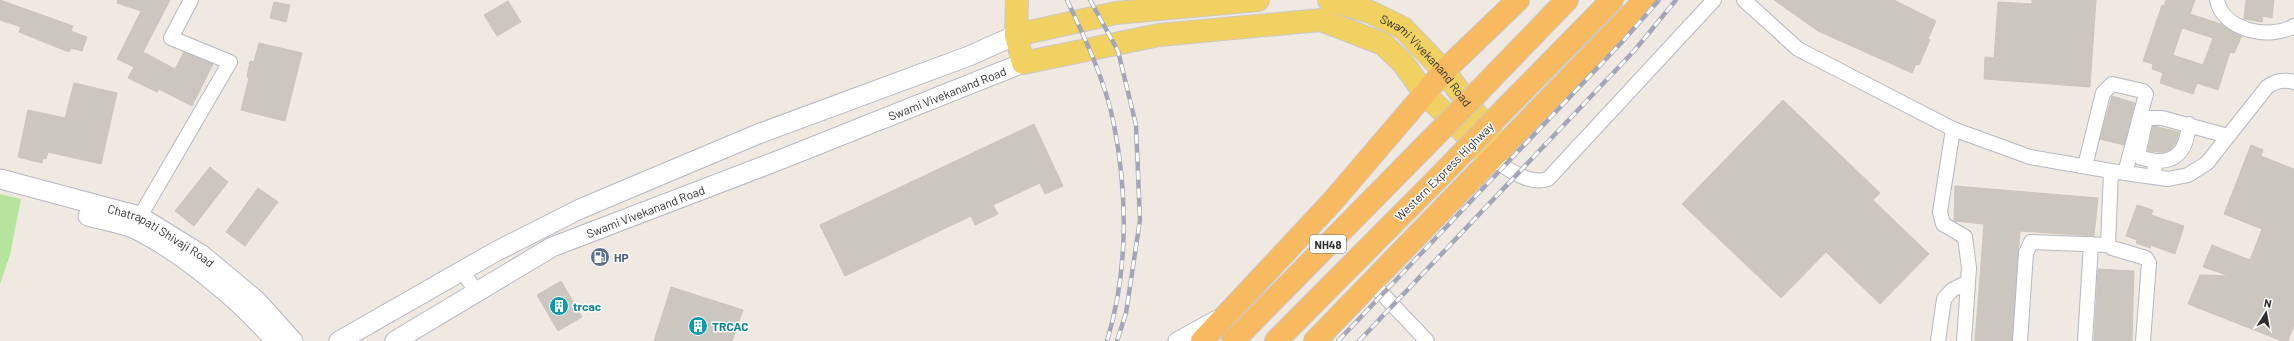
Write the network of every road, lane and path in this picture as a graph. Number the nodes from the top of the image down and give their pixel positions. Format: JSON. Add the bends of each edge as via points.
{"nodes":[{"id":1,"x":191,"y":0,"type":"edge"},
{"id":2,"x":1017,"y":0,"type":"edge"},
{"id":3,"x":1258,"y":0,"type":"edge"},
{"id":4,"x":1329,"y":0,"type":"edge"},
{"id":5,"x":1518,"y":0,"type":"edge"},
{"id":6,"x":1567,"y":0,"type":"edge"},
{"id":7,"x":1612,"y":0,"type":"edge"},
{"id":8,"x":1645,"y":0,"type":"edge"},
{"id":9,"x":1714,"y":0,"type":"edge"},
{"id":10,"x":1744,"y":0,"type":"edge"},
{"id":11,"x":2217,"y":0,"type":"edge"},
{"id":12,"x":1112,"y":6,"type":"edge"},
{"id":13,"x":2294,"y":26,"type":"edge"},
{"id":14,"x":1016,"y":35,"type":"junction"},
{"id":15,"x":1023,"y":63,"type":"junction"},
{"id":16,"x":1444,"y":71,"type":"junction"},
{"id":17,"x":2294,"y":82,"type":"edge"},
{"id":18,"x":1425,"y":94,"type":"junction"},
{"id":19,"x":2188,"y":124,"type":"junction"},
{"id":20,"x":1953,"y":129,"type":"junction"},
{"id":21,"x":2228,"y":136,"type":"junction"},
{"id":22,"x":1496,"y":154,"type":"junction"},
{"id":23,"x":2156,"y":161,"type":"junction"},
{"id":24,"x":2085,"y":166,"type":"junction"},
{"id":25,"x":2111,"y":171,"type":"junction"},
{"id":26,"x":2125,"y":173,"type":"junction"},
{"id":27,"x":2153,"y":177,"type":"junction"},
{"id":28,"x":0,"y":179,"type":"edge"},
{"id":29,"x":0,"y":192,"type":"edge"},
{"id":30,"x":136,"y":222,"type":"junction"},
{"id":31,"x":2091,"y":244,"type":"junction"},
{"id":32,"x":2108,"y":245,"type":"junction"},
{"id":33,"x":463,"y":272,"type":"junction"},
{"id":34,"x":1372,"y":282,"type":"junction"},
{"id":35,"x":1968,"y":282,"type":"junction"},
{"id":36,"x":477,"y":293,"type":"junction"},
{"id":37,"x":1228,"y":313,"type":"junction"},
{"id":38,"x":275,"y":341,"type":"edge"},
{"id":39,"x":293,"y":341,"type":"edge"},
{"id":40,"x":339,"y":341,"type":"edge"},
{"id":41,"x":395,"y":341,"type":"edge"},
{"id":42,"x":1177,"y":341,"type":"edge"},
{"id":43,"x":1202,"y":341,"type":"edge"},
{"id":44,"x":1233,"y":341,"type":"edge"},
{"id":45,"x":1276,"y":341,"type":"edge"},
{"id":46,"x":1315,"y":341,"type":"edge"},
{"id":47,"x":1427,"y":341,"type":"edge"},
{"id":48,"x":1938,"y":341,"type":"edge"},
{"id":49,"x":1964,"y":341,"type":"edge"},
{"id":50,"x":2020,"y":341,"type":"edge"},
{"id":51,"x":2085,"y":341,"type":"edge"},
{"id":52,"x":2143,"y":341,"type":"edge"}],
"edges":[{"from":1,"to":30,"type":"street","via":[[170,38],[230,62]]},
{"from":2,"to":14,"type":"main road"},
{"from":3,"to":12,"type":"main road"},
{"from":4,"to":16,"type":"main road","name":"Swami Vivekanand Road","via":[[1370,12],[1403,28]]},
{"from":5,"to":16,"type":"highway"},
{"from":6,"to":44,"type":"highway","number":"NH48","bridge":true},
{"from":7,"to":45,"type":"highway","name":"Western Express Highway","number":"NH48","bridge":true},
{"from":8,"to":22,"type":"highway"},
{"from":9,"to":22,"type":"street","via":[[1548,179],[1529,180]]},
{"from":10,"to":20,"type":"street","via":[[1798,49]]},
{"from":11,"to":13,"type":"street","via":[[2225,15],[2236,25],[2265,32]]},
{"from":12,"to":14,"type":"main road"},
{"from":14,"to":15,"type":"main road"},
{"from":14,"to":33,"type":"main road","via":[[969,56],[758,134],[580,209],[495,252]]},
{"from":15,"to":18,"type":"main road","name":"Swami Vivekanand Road","via":[[1159,35],[1321,20],[1383,44],[1403,63]]},
{"from":15,"to":36,"type":"main road","name":"Swami Vivekanand Road","via":[[782,159],[558,244]]},
{"from":16,"to":18,"type":"highway"},
{"from":16,"to":22,"type":"main road","name":"Swami Vivekanand Road"},
{"from":17,"to":21,"type":"street","via":[[2275,82],[2267,87]]},
{"from":18,"to":22,"type":"main road","name":"Swami Vivekanand Road"},
{"from":18,"to":37,"type":"highway","via":[[1332,202]]},
{"from":19,"to":21,"type":"street"},
{"from":19,"to":23,"type":"street","via":[[2181,152],[2169,161]]},
{"from":19,"to":23,"type":"street","via":[[2162,118],[2146,120],[2138,155]]},
{"from":20,"to":24,"type":"street","via":[[2030,157]]},
{"from":20,"to":35,"type":"street","via":[[1940,212],[1943,224],[1965,237]]},
{"from":21,"to":27,"type":"street","via":[[2207,163],[2188,175],[2168,179]]},
{"from":22,"to":34,"type":"highway"},
{"from":23,"to":27,"type":"street"},
{"from":24,"to":25,"type":"street"},
{"from":24,"to":26,"type":"street","via":[[2103,93],[2112,84],[2119,84],[2146,94]]},
{"from":25,"to":26,"type":"street"},
{"from":25,"to":32,"type":"street"},
{"from":26,"to":27,"type":"street"},
{"from":28,"to":30,"type":"main road","name":"Chatrapati Shivaji Road"},
{"from":29,"to":30,"type":"main road"},
{"from":30,"to":38,"type":"main road","via":[[257,320]]},
{"from":30,"to":39,"type":"main road","name":"Chatrapati Shivaji Road","via":[[202,255],[257,301]]},
{"from":31,"to":32,"type":"street"},
{"from":31,"to":50,"type":"street","via":[[2031,242],[2026,254]]},
{"from":31,"to":51,"type":"street"},
{"from":32,"to":52,"type":"street","via":[[2146,258],[2149,263]]},
{"from":33,"to":36,"type":"street"},
{"from":33,"to":40,"type":"main road"},
{"from":34,"to":46,"type":"highway"},
{"from":34,"to":47,"type":"street"},
{"from":35,"to":48,"type":"street","via":[[1952,290],[1944,299]]},
{"from":35,"to":49,"type":"street"},
{"from":36,"to":41,"type":"main road","name":"Swami Vivekanand Road"},
{"from":37,"to":42,"type":"street"},
{"from":37,"to":43,"type":"highway"}]}
